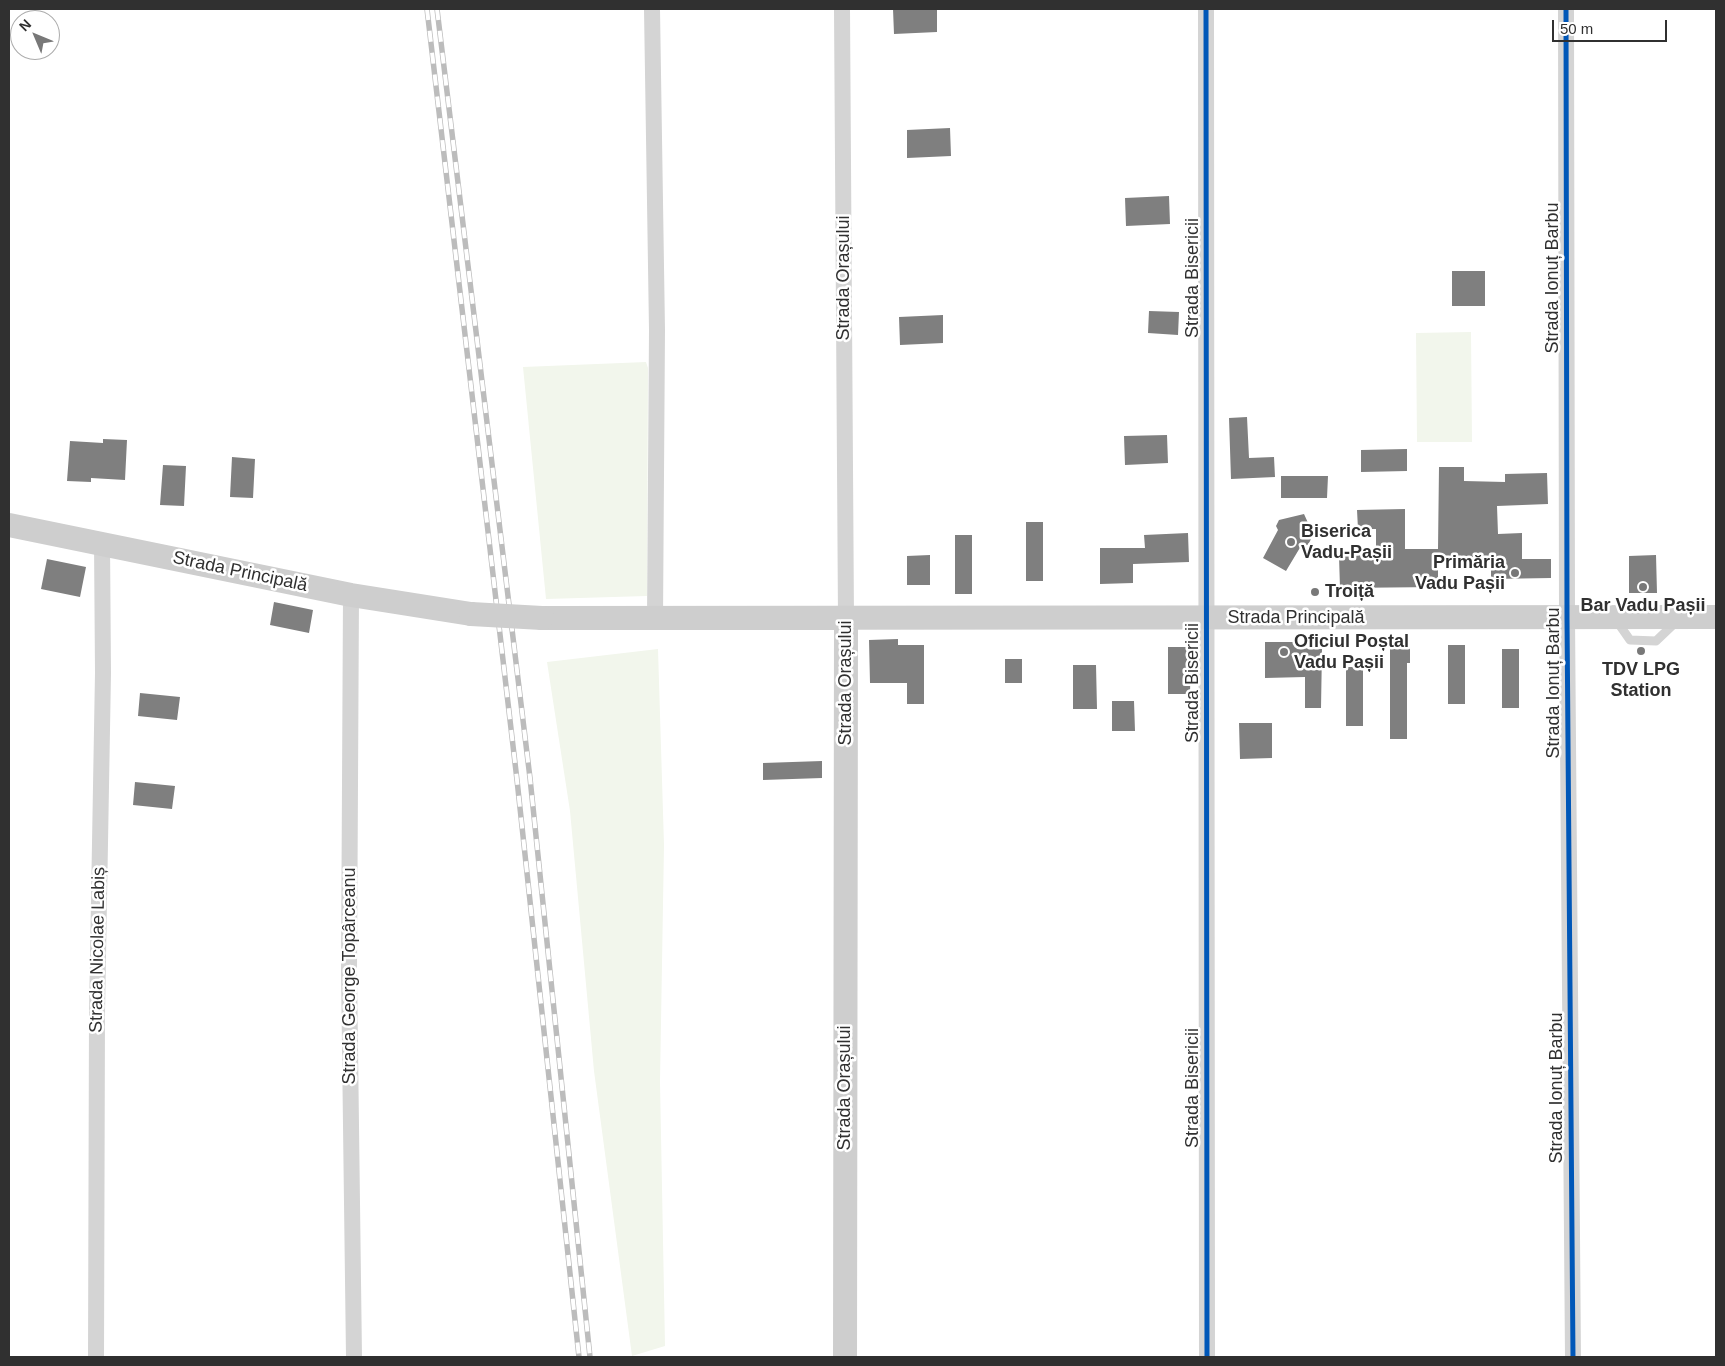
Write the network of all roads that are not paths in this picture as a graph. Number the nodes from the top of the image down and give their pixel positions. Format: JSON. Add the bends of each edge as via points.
{"nodes":[{"id":1,"x":652,"y":9,"type":"edge"},
{"id":2,"x":842,"y":9,"type":"edge"},
{"id":3,"x":1206,"y":9,"type":"edge"},
{"id":4,"x":1566,"y":9,"type":"edge"},
{"id":5,"x":9,"y":525,"type":"edge"},
{"id":6,"x":102,"y":542,"type":"junction"},
{"id":7,"x":351,"y":596,"type":"junction"},
{"id":8,"x":1716,"y":617,"type":"edge"},
{"id":9,"x":1207,"y":618,"type":"junction"},
{"id":10,"x":1567,"y":618,"type":"junction"},
{"id":11,"x":655,"y":619,"type":"junction"},
{"id":12,"x":846,"y":619,"type":"junction"},
{"id":13,"x":96,"y":1357,"type":"edge"},
{"id":14,"x":354,"y":1357,"type":"edge"},
{"id":15,"x":845,"y":1357,"type":"edge"},
{"id":16,"x":1206,"y":1357,"type":"edge"},
{"id":17,"x":1573,"y":1357,"type":"edge"}],
"edges":[{"from":1,"to":11,"type":"street","via":[[657,330]]},
{"from":2,"to":12,"type":"street","name":"Strada Orașului"},
{"from":3,"to":9,"type":"street","name":"Strada Bisericii"},
{"from":4,"to":10,"type":"street","name":"Strada Ionuț Barbu"},
{"from":5,"to":6,"type":"main road","name":"Strada Principală"},
{"from":6,"to":7,"type":"main road","name":"Strada Principală"},
{"from":6,"to":13,"type":"street","name":"Strada Nicolae Labiș"},
{"from":7,"to":11,"type":"main road","name":"Strada Principală","bridge":true,"via":[[472,614]]},
{"from":7,"to":14,"type":"street","name":"Strada George Topârceanu","via":[[349,971]]},
{"from":8,"to":10,"type":"main road","name":"Strada Principală"},
{"from":9,"to":10,"type":"main road","name":"Strada Principală"},
{"from":9,"to":12,"type":"main road","name":"Strada Principală"},
{"from":9,"to":16,"type":"street","name":"Strada Bisericii"},
{"from":10,"to":17,"type":"street","name":"Strada Ionuț Barbu"},
{"from":11,"to":12,"type":"main road","name":"Strada Principală"},
{"from":12,"to":15,"type":"main road","name":"Strada Orașului"}]}
